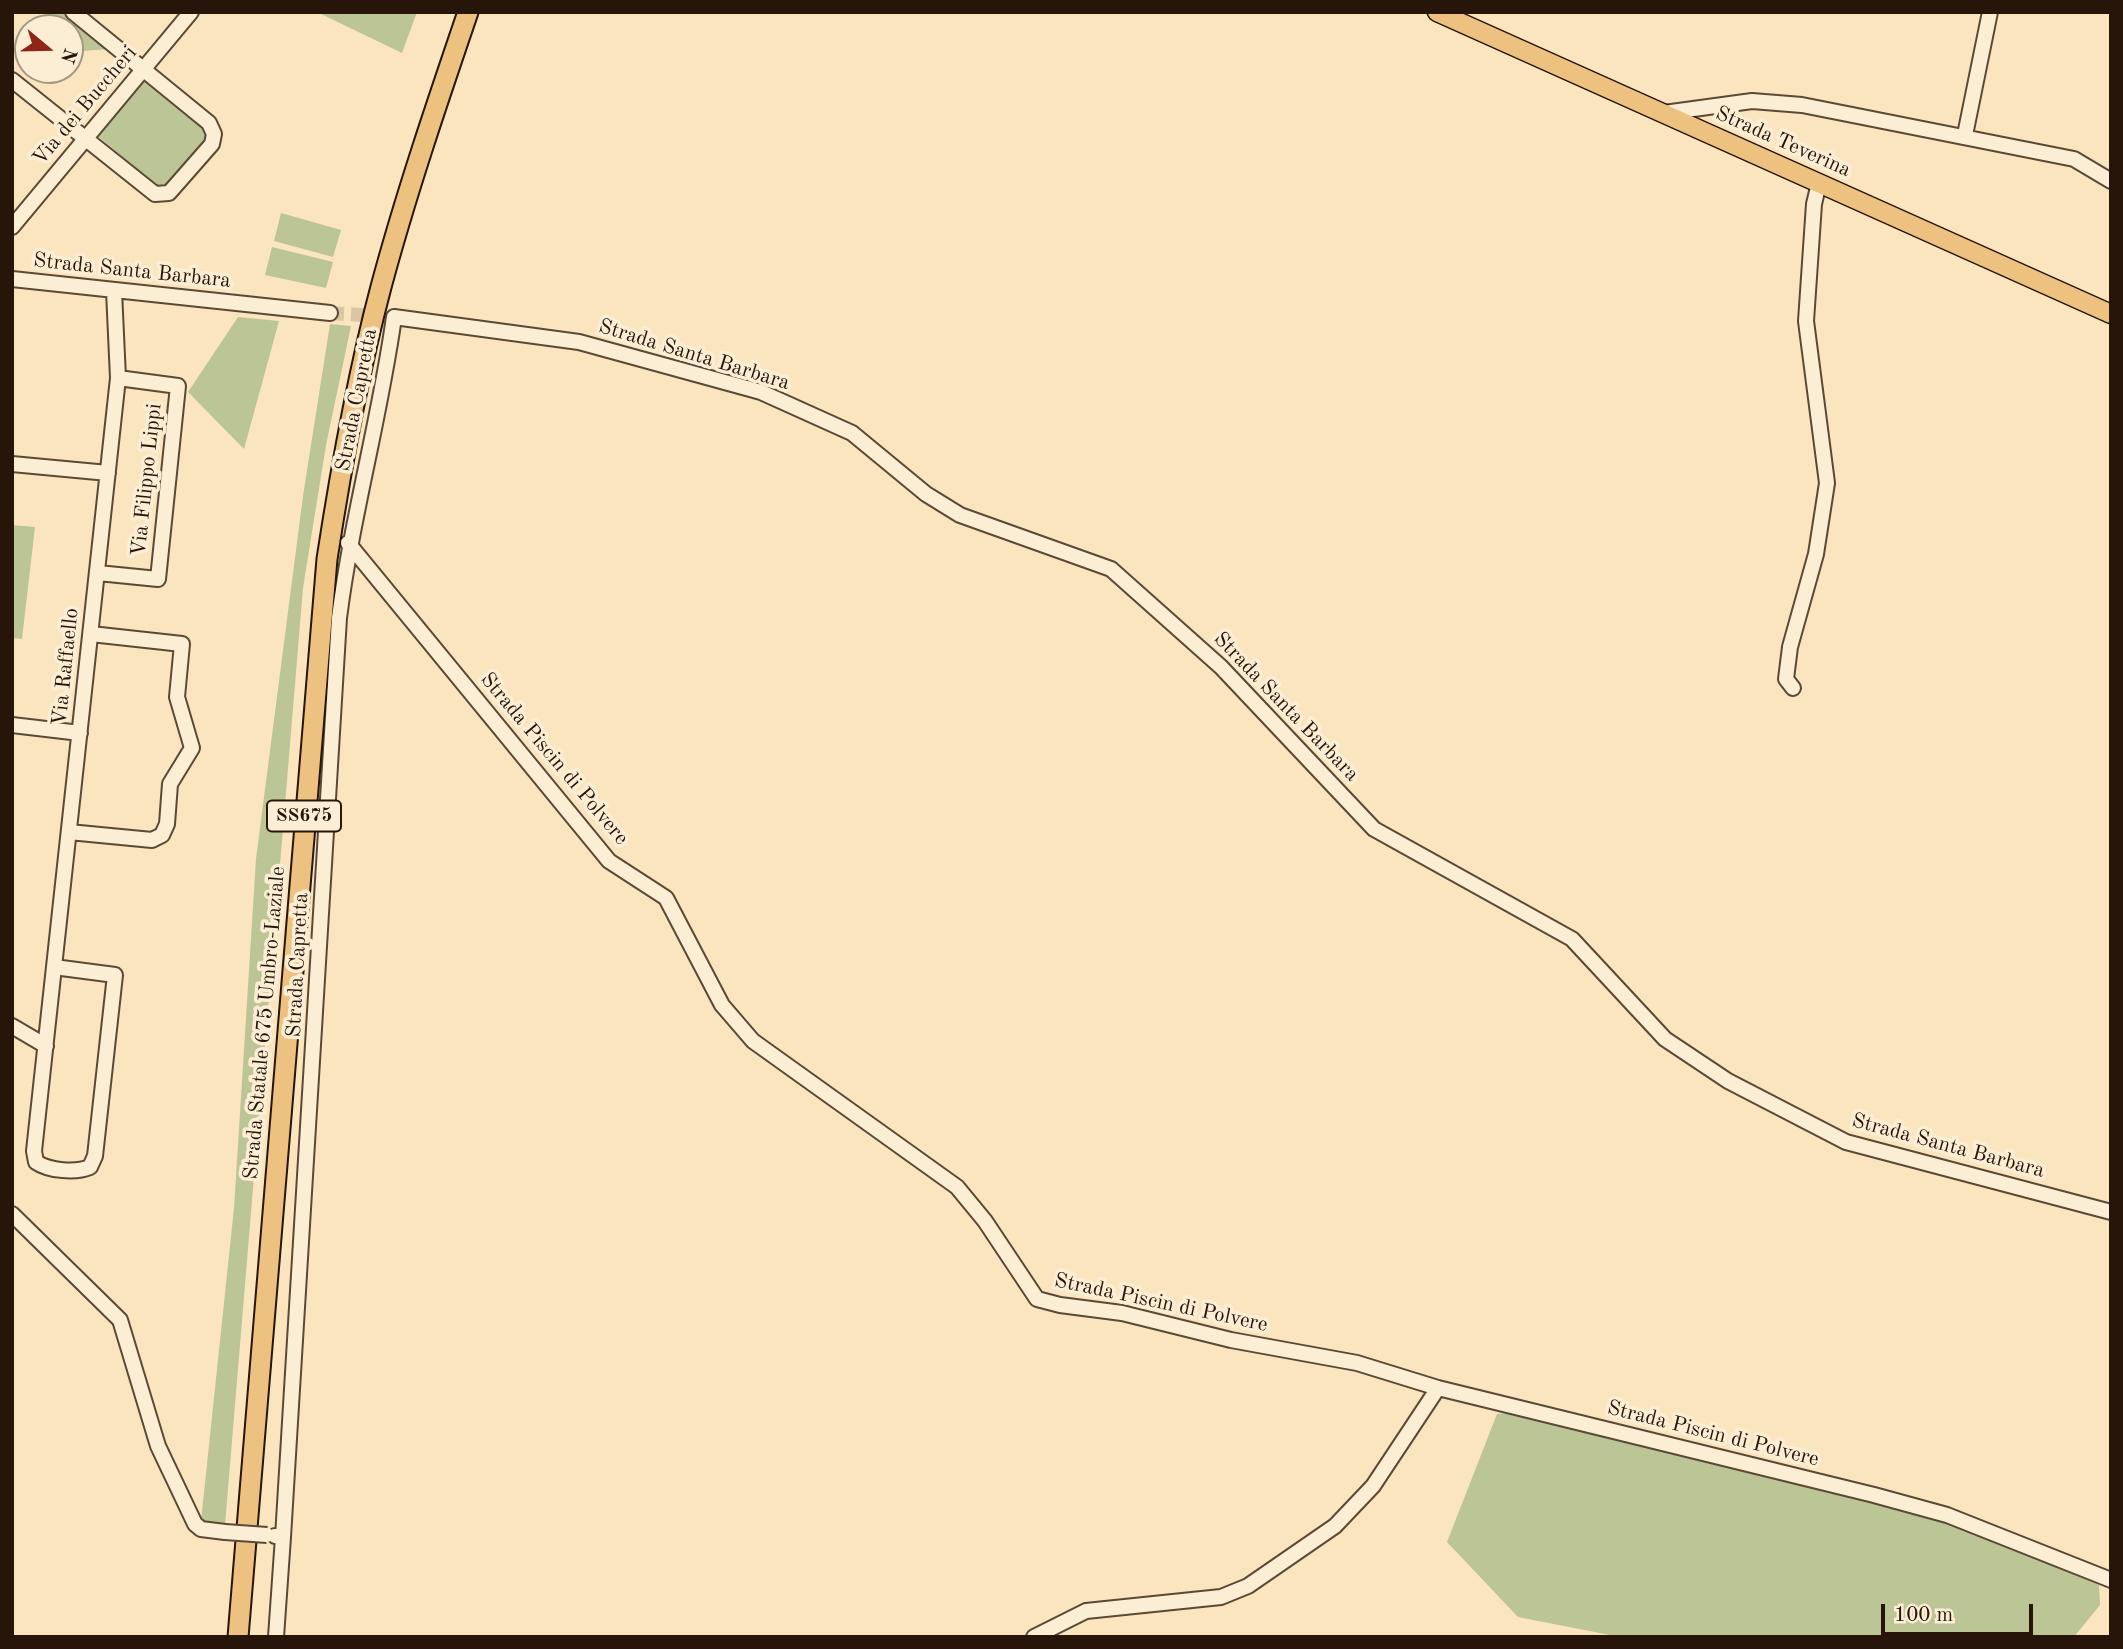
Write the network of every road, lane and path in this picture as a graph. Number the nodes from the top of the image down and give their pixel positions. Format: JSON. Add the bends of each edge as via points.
{"nodes":[{"id":1,"x":73,"y":12,"type":"edge"},
{"id":2,"x":191,"y":12,"type":"edge"},
{"id":3,"x":454,"y":12,"type":"edge"},
{"id":4,"x":468,"y":12,"type":"edge"},
{"id":5,"x":1437,"y":12,"type":"edge"},
{"id":6,"x":1990,"y":12,"type":"edge"},
{"id":7,"x":144,"y":68,"type":"junction"},
{"id":8,"x":12,"y":80,"type":"edge"},
{"id":9,"x":1664,"y":113,"type":"junction"},
{"id":10,"x":1965,"y":135,"type":"junction"},
{"id":11,"x":86,"y":139,"type":"junction"},
{"id":12,"x":2111,"y":181,"type":"edge"},
{"id":13,"x":1819,"y":183,"type":"junction"},
{"id":14,"x":12,"y":227,"type":"edge"},
{"id":15,"x":12,"y":279,"type":"edge"},
{"id":16,"x":114,"y":292,"type":"junction"},
{"id":17,"x":330,"y":313,"type":"tunnel mouth"},
{"id":18,"x":2111,"y":314,"type":"edge"},
{"id":19,"x":394,"y":317,"type":"joint"},
{"id":20,"x":118,"y":378,"type":"junction"},
{"id":21,"x":12,"y":464,"type":"edge"},
{"id":22,"x":108,"y":473,"type":"junction"},
{"id":23,"x":348,"y":543,"type":"junction"},
{"id":24,"x":98,"y":573,"type":"junction"},
{"id":25,"x":91,"y":634,"type":"junction"},
{"id":26,"x":1793,"y":688,"type":"dead end"},
{"id":27,"x":12,"y":725,"type":"edge"},
{"id":28,"x":80,"y":733,"type":"junction"},
{"id":29,"x":69,"y":832,"type":"junction"},
{"id":30,"x":54,"y":967,"type":"junction"},
{"id":31,"x":12,"y":1026,"type":"edge"},
{"id":32,"x":46,"y":1046,"type":"junction"},
{"id":33,"x":2111,"y":1212,"type":"edge"},
{"id":34,"x":12,"y":1214,"type":"edge"},
{"id":35,"x":1438,"y":1388,"type":"junction"},
{"id":36,"x":283,"y":1536,"type":"junction"},
{"id":37,"x":2111,"y":1580,"type":"edge"},
{"id":38,"x":226,"y":1637,"type":"edge"},
{"id":39,"x":238,"y":1637,"type":"edge"},
{"id":40,"x":276,"y":1637,"type":"edge"},
{"id":41,"x":1034,"y":1637,"type":"edge"}],
"edges":[{"from":1,"to":7,"type":"street"},
{"from":2,"to":7,"type":"street","name":"Via dei Buccheri"},
{"from":3,"to":38,"type":"highway","name":"Strada Statale 675 Umbro-Laziale","number":"SS675","via":[[369,285],[324,493],[307,632]]},
{"from":4,"to":39,"type":"highway","name":"Strada Statale 675 Umbro-Laziale","number":"SS675","via":[[381,288],[347,436],[327,559]]},
{"from":5,"to":9,"type":"main road","name":"Strada Teverina"},
{"from":6,"to":10,"type":"street"},
{"from":7,"to":11,"type":"street","name":"Via dei Buccheri"},
{"from":7,"to":11,"type":"street","via":[[209,123],[212,144],[169,193],[162,195]]},
{"from":8,"to":11,"type":"street"},
{"from":9,"to":10,"type":"street","via":[[1752,101],[1801,105]]},
{"from":9,"to":13,"type":"main road","name":"Strada Teverina"},
{"from":10,"to":12,"type":"street","via":[[2074,159]]},
{"from":11,"to":14,"type":"street","name":"Via dei Buccheri"},
{"from":13,"to":18,"type":"main road","name":"Strada Teverina"},
{"from":13,"to":26,"type":"street","via":[[1806,321],[1827,482],[1816,555],[1790,647],[1786,679]]},
{"from":15,"to":16,"type":"street","name":"Strada Santa Barbara"},
{"from":16,"to":17,"type":"street","name":"Strada Santa Barbara"},
{"from":16,"to":20,"type":"street","name":"Via Raffaello"},
{"from":19,"to":23,"type":"street","name":"Strada Capretta","via":[[384,387]]},
{"from":19,"to":33,"type":"street","name":"Strada Santa Barbara","via":[[579,342],[761,392],[852,433],[926,494],[960,515],[1111,569],[1221,667],[1374,829],[1572,939],[1665,1039],[1728,1081],[1846,1142]]},
{"from":20,"to":22,"type":"street","name":"Via Raffaello"},
{"from":20,"to":24,"type":"street","name":"Via Filippo Lippi","via":[[178,386],[158,579]]},
{"from":21,"to":22,"type":"street"},
{"from":22,"to":24,"type":"street","name":"Via Raffaello"},
{"from":23,"to":35,"type":"street","name":"Strada Piscin di Polvere","via":[[608,860],[666,898],[722,1005],[753,1041],[957,1187],[1037,1298],[1357,1363]]},
{"from":23,"to":36,"type":"street","name":"Strada Capretta","via":[[339,618]]},
{"from":24,"to":25,"type":"street","name":"Via Raffaello"},
{"from":25,"to":28,"type":"street","name":"Via Raffaello"},
{"from":25,"to":29,"type":"street","via":[[181,644],[177,697],[192,748],[170,785],[162,835],[152,840]]},
{"from":27,"to":28,"type":"street"},
{"from":28,"to":29,"type":"street","name":"Via Raffaello"},
{"from":29,"to":30,"type":"street","name":"Via Raffaello"},
{"from":30,"to":32,"type":"street","name":"Via Raffaello"},
{"from":30,"to":32,"type":"street","name":"Via Raffaello","via":[[115,975],[95,1156],[90,1167],[81,1171],[43,1167],[36,1162]]},
{"from":31,"to":32,"type":"street"},
{"from":34,"to":36,"type":"street","bridge":true,"via":[[120,1320],[158,1446],[195,1524],[201,1529]]},
{"from":35,"to":37,"type":"street","name":"Strada Piscin di Polvere","via":[[1935,1512]]},
{"from":35,"to":41,"type":"street","via":[[1373,1486],[1335,1526],[1248,1586],[1221,1598],[1086,1611]]},
{"from":36,"to":40,"type":"street","name":"Strada Capretta"}]}
